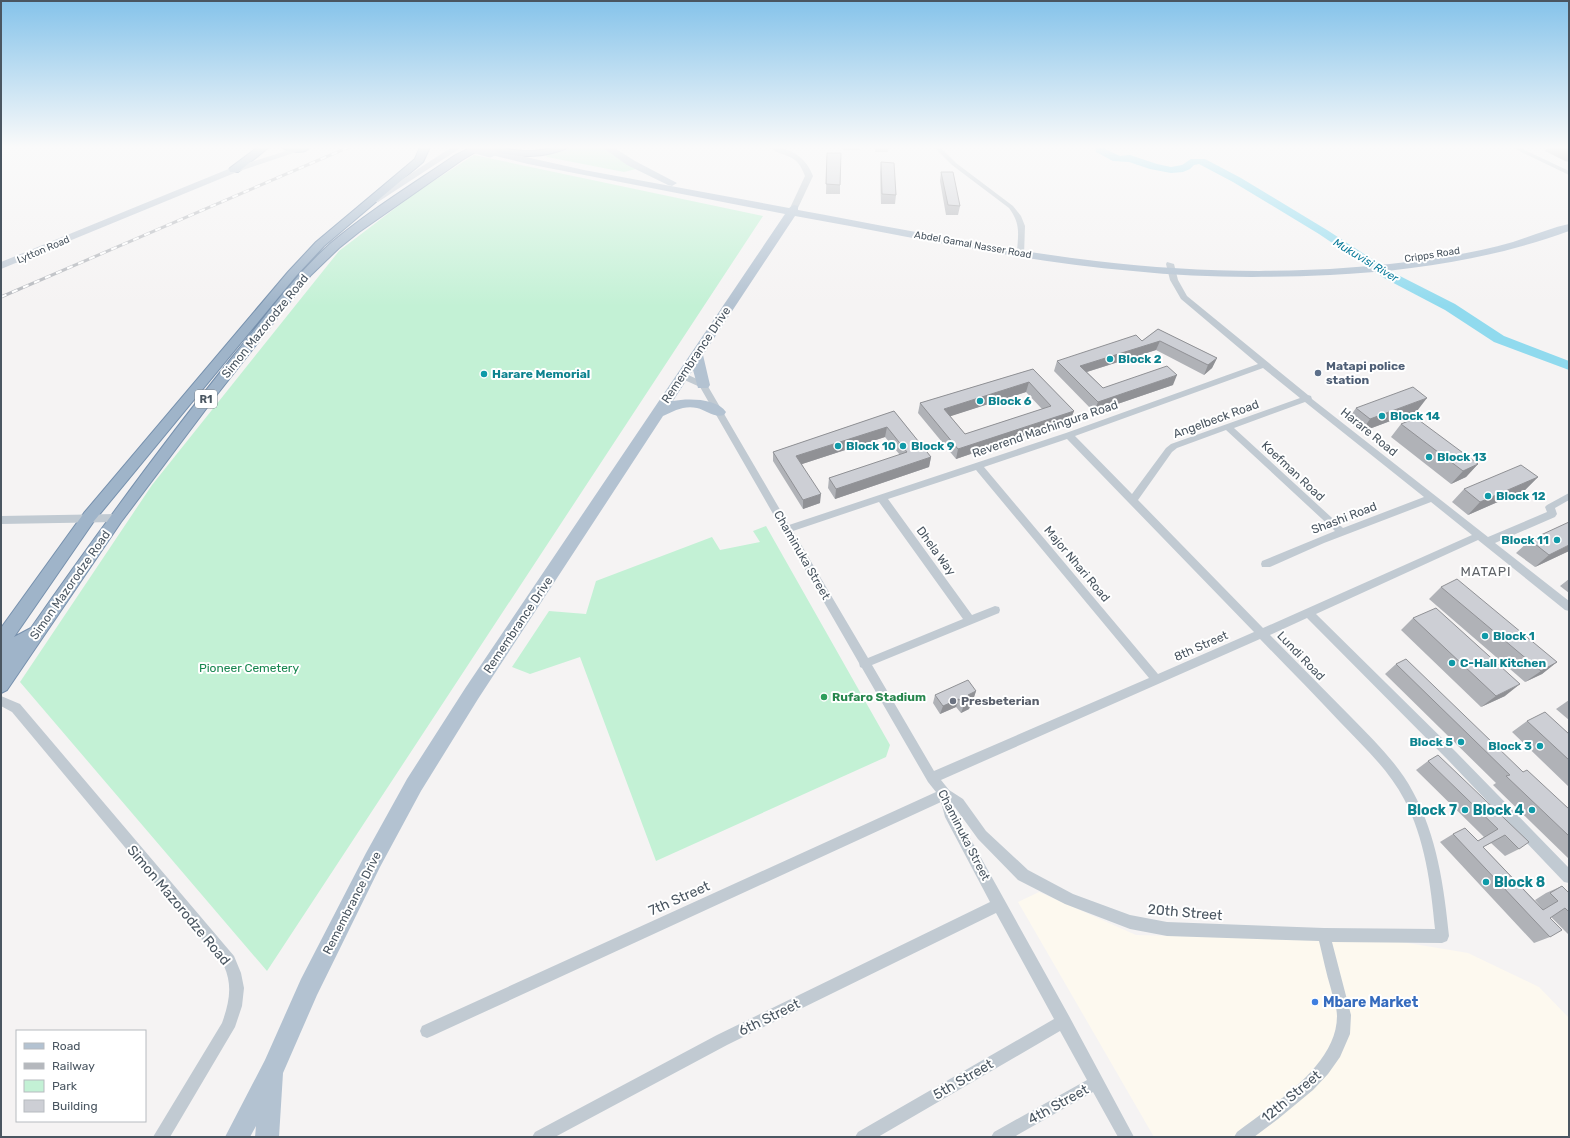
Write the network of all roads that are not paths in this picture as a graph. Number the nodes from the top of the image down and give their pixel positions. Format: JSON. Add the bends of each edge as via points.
{"nodes":[{"id":1,"x":160,"y":200,"type":"edge"},
{"id":2,"x":374,"y":200,"type":"edge"},
{"id":3,"x":394,"y":200,"type":"edge"},
{"id":4,"x":737,"y":200,"type":"edge"},
{"id":5,"x":747,"y":200,"type":"edge"},
{"id":6,"x":798,"y":200,"type":"edge"},
{"id":7,"x":1000,"y":200,"type":"edge"},
{"id":8,"x":371,"y":202,"type":"joint"},
{"id":9,"x":793,"y":210,"type":"junction"},
{"id":10,"x":1569,"y":216,"type":"edge"},
{"id":11,"x":835,"y":220,"type":"junction"},
{"id":12,"x":1569,"y":227,"type":"edge"},
{"id":13,"x":780,"y":232,"type":"junction"},
{"id":14,"x":1021,"y":250,"type":"junction"},
{"id":15,"x":1367,"y":265,"type":"junction"},
{"id":16,"x":1,"y":266,"type":"edge"},
{"id":17,"x":1170,"y":267,"type":"junction"},
{"id":18,"x":698,"y":355,"type":"junction"},
{"id":19,"x":1264,"y":365,"type":"junction"},
{"id":20,"x":681,"y":379,"type":"junction"},
{"id":21,"x":706,"y":389,"type":"junction"},
{"id":22,"x":1308,"y":398,"type":"junction"},
{"id":23,"x":719,"y":412,"type":"junction"},
{"id":24,"x":656,"y":415,"type":"junction"},
{"id":25,"x":1228,"y":427,"type":"junction"},
{"id":26,"x":1070,"y":435,"type":"junction"},
{"id":27,"x":977,"y":466,"type":"junction"},
{"id":28,"x":1569,"y":496,"type":"edge"},
{"id":29,"x":881,"y":497,"type":"junction"},
{"id":30,"x":1432,"y":498,"type":"junction"},
{"id":31,"x":1132,"y":501,"type":"junction"},
{"id":32,"x":90,"y":517,"type":"junction"},
{"id":33,"x":116,"y":518,"type":"junction"},
{"id":34,"x":1,"y":520,"type":"edge"},
{"id":35,"x":788,"y":529,"type":"junction"},
{"id":36,"x":1342,"y":532,"type":"junction"},
{"id":37,"x":1483,"y":539,"type":"junction"},
{"id":38,"x":1266,"y":564,"type":"dead end"},
{"id":39,"x":1569,"y":607,"type":"edge"},
{"id":40,"x":995,"y":610,"type":"dead end"},
{"id":41,"x":1308,"y":614,"type":"junction"},
{"id":42,"x":969,"y":619,"type":"junction"},
{"id":43,"x":37,"y":633,"type":"junction"},
{"id":44,"x":1261,"y":633,"type":"junction"},
{"id":45,"x":1,"y":642,"type":"edge"},
{"id":46,"x":1,"y":663,"type":"edge"},
{"id":47,"x":864,"y":664,"type":"junction"},
{"id":48,"x":1157,"y":680,"type":"junction"},
{"id":49,"x":1,"y":685,"type":"edge"},
{"id":50,"x":1,"y":701,"type":"edge"},
{"id":51,"x":932,"y":778,"type":"junction"},
{"id":52,"x":945,"y":794,"type":"junction"},
{"id":53,"x":1569,"y":877,"type":"edge"},
{"id":54,"x":1000,"y":904,"type":"junction"},
{"id":55,"x":1324,"y":935,"type":"junction"},
{"id":56,"x":1442,"y":936,"type":"joint"},
{"id":57,"x":1064,"y":1021,"type":"junction"},
{"id":58,"x":427,"y":1031,"type":"dead end"},
{"id":59,"x":273,"y":1068,"type":"junction"},
{"id":60,"x":1097,"y":1082,"type":"junction"},
{"id":61,"x":161,"y":1137,"type":"edge"},
{"id":62,"x":237,"y":1137,"type":"edge"},
{"id":63,"x":267,"y":1137,"type":"edge"},
{"id":64,"x":540,"y":1137,"type":"edge"},
{"id":65,"x":862,"y":1137,"type":"edge"},
{"id":66,"x":999,"y":1137,"type":"edge"},
{"id":67,"x":1126,"y":1137,"type":"edge"},
{"id":68,"x":1242,"y":1137,"type":"edge"}],
"edges":[{"from":1,"to":16,"type":"main road","name":"Lytton Road"},
{"from":2,"to":8,"type":"main road","name":"Simon Mazorodze Road","number":"R1"},
{"from":3,"to":33,"type":"highway","name":"Simon Mazorodze Road","number":"R1","via":[[334,246],[307,273],[210,394]]},
{"from":4,"to":9,"type":"main road","name":"Abdel Gamal Nasser Road"},
{"from":5,"to":9,"type":"main road","name":"Abdel Gamal Nasser Road"},
{"from":6,"to":9,"type":"street","name":"Remembrance Drive"},
{"from":7,"to":14,"type":"street","via":[[1017,213],[1022,226]]},
{"from":8,"to":32,"type":"highway","name":"Simon Mazorodze Road","number":"R1","via":[[320,244],[292,274]]},
{"from":9,"to":11,"type":"main road","name":"Abdel Gamal Nasser Road"},
{"from":9,"to":13,"type":"main road","name":"Remembrance Drive"},
{"from":9,"to":14,"type":"main road","name":"Abdel Gamal Nasser Road"},
{"from":10,"to":15,"type":"main road","name":"Cripps Road","via":[[1548,225],[1462,249]]},
{"from":11,"to":13,"type":"main road","via":[[816,220]]},
{"from":11,"to":14,"type":"main road","name":"Abdel Gamal Nasser Road"},
{"from":12,"to":15,"type":"main road","name":"Cripps Road","via":[[1520,243],[1429,263],[1386,269]]},
{"from":13,"to":18,"type":"main road","name":"Remembrance Drive"},
{"from":14,"to":17,"type":"main road","name":"Abdel Gamal Nasser Road","via":[[1112,265]]},
{"from":15,"to":17,"type":"main road","name":"Cripps Road","via":[[1260,273]]},
{"from":17,"to":19,"type":"street","name":"Harare Road","via":[[1184,297]]},
{"from":18,"to":20,"type":"main road","name":"Remembrance Drive"},
{"from":18,"to":21,"type":"main road"},
{"from":19,"to":22,"type":"street","name":"Harare Road"},
{"from":19,"to":26,"type":"street","name":"Reverend Machingura Road"},
{"from":20,"to":21,"type":"street"},
{"from":20,"to":24,"type":"main road","name":"Remembrance Drive"},
{"from":21,"to":23,"type":"street","name":"Chaminuka Street"},
{"from":22,"to":25,"type":"street","name":"Angelbeck Road"},
{"from":22,"to":30,"type":"street","name":"Harare Road"},
{"from":23,"to":24,"type":"main road","via":[[704,404],[688,402],[671,406]]},
{"from":23,"to":35,"type":"street","name":"Chaminuka Street"},
{"from":24,"to":59,"type":"main road","name":"Remembrance Drive","via":[[414,785],[309,987]]},
{"from":25,"to":31,"type":"street","name":"Angelbeck Road","via":[[1174,446]]},
{"from":25,"to":36,"type":"street","name":"Koefman Road"},
{"from":26,"to":27,"type":"street","name":"Reverend Machingura Road"},
{"from":26,"to":31,"type":"street","name":"Lundi Road"},
{"from":27,"to":29,"type":"street","name":"Reverend Machingura Road"},
{"from":27,"to":48,"type":"street","name":"Major Nhari Road"},
{"from":28,"to":37,"type":"street","name":"8th Street","via":[[1550,507],[1552,514]]},
{"from":29,"to":35,"type":"street","name":"Reverend Machingura Road"},
{"from":29,"to":42,"type":"street","name":"Dhela Way"},
{"from":30,"to":36,"type":"street","name":"Shashi Road"},
{"from":30,"to":37,"type":"street","name":"Harare Road"},
{"from":31,"to":44,"type":"street","name":"Lundi Road"},
{"from":32,"to":33,"type":"street"},
{"from":32,"to":34,"type":"street"},
{"from":32,"to":45,"type":"highway","name":"Simon Mazorodze Road","number":"R1"},
{"from":33,"to":43,"type":"highway","name":"Simon Mazorodze Road","number":"R1"},
{"from":35,"to":47,"type":"street","name":"Chaminuka Street"},
{"from":36,"to":38,"type":"street","name":"Shashi Road"},
{"from":37,"to":39,"type":"street","name":"Harare Road"},
{"from":37,"to":41,"type":"street","name":"8th Street"},
{"from":40,"to":42,"type":"street"},
{"from":41,"to":44,"type":"street","name":"8th Street"},
{"from":41,"to":53,"type":"street"},
{"from":42,"to":47,"type":"street"},
{"from":43,"to":46,"type":"highway","via":[[16,645]]},
{"from":43,"to":49,"type":"highway","name":"Simon Mazorodze Road","number":"R1"},
{"from":44,"to":48,"type":"street","name":"8th Street"},
{"from":44,"to":56,"type":"street","name":"Lundi Road","via":[[1370,745],[1409,796],[1421,825],[1440,902]]},
{"from":47,"to":51,"type":"street","name":"Chaminuka Street"},
{"from":48,"to":51,"type":"street","name":"8th Street"},
{"from":50,"to":61,"type":"street","name":"Simon Mazorodze Road","via":[[16,708],[101,808],[156,878],[229,961],[234,973],[237,988],[235,1006],[228,1027]]},
{"from":51,"to":52,"type":"street","name":"Chaminuka Street"},
{"from":52,"to":54,"type":"street","name":"Chaminuka Street","via":[[949,813]]},
{"from":52,"to":55,"type":"street","name":"20th Street","via":[[959,803],[982,835],[1023,875],[1070,899],[1130,922],[1168,930]]},
{"from":52,"to":58,"type":"street","name":"7th Street"},
{"from":54,"to":57,"type":"street","name":"Chaminuka Street"},
{"from":54,"to":64,"type":"street","name":"6th Street","via":[[722,1040]]},
{"from":55,"to":56,"type":"street","name":"20th Street"},
{"from":55,"to":68,"type":"street","name":"12th Street","via":[[1344,1016],[1343,1030],[1337,1047],[1326,1066],[1306,1087]]},
{"from":57,"to":60,"type":"street","name":"Chaminuka Street"},
{"from":57,"to":65,"type":"street","name":"5th Street"},
{"from":59,"to":62,"type":"main road","name":"Remembrance Drive"},
{"from":59,"to":63,"type":"main road"},
{"from":60,"to":66,"type":"street","name":"4th Street"},
{"from":60,"to":67,"type":"street","name":"Chaminuka Street"}]}
